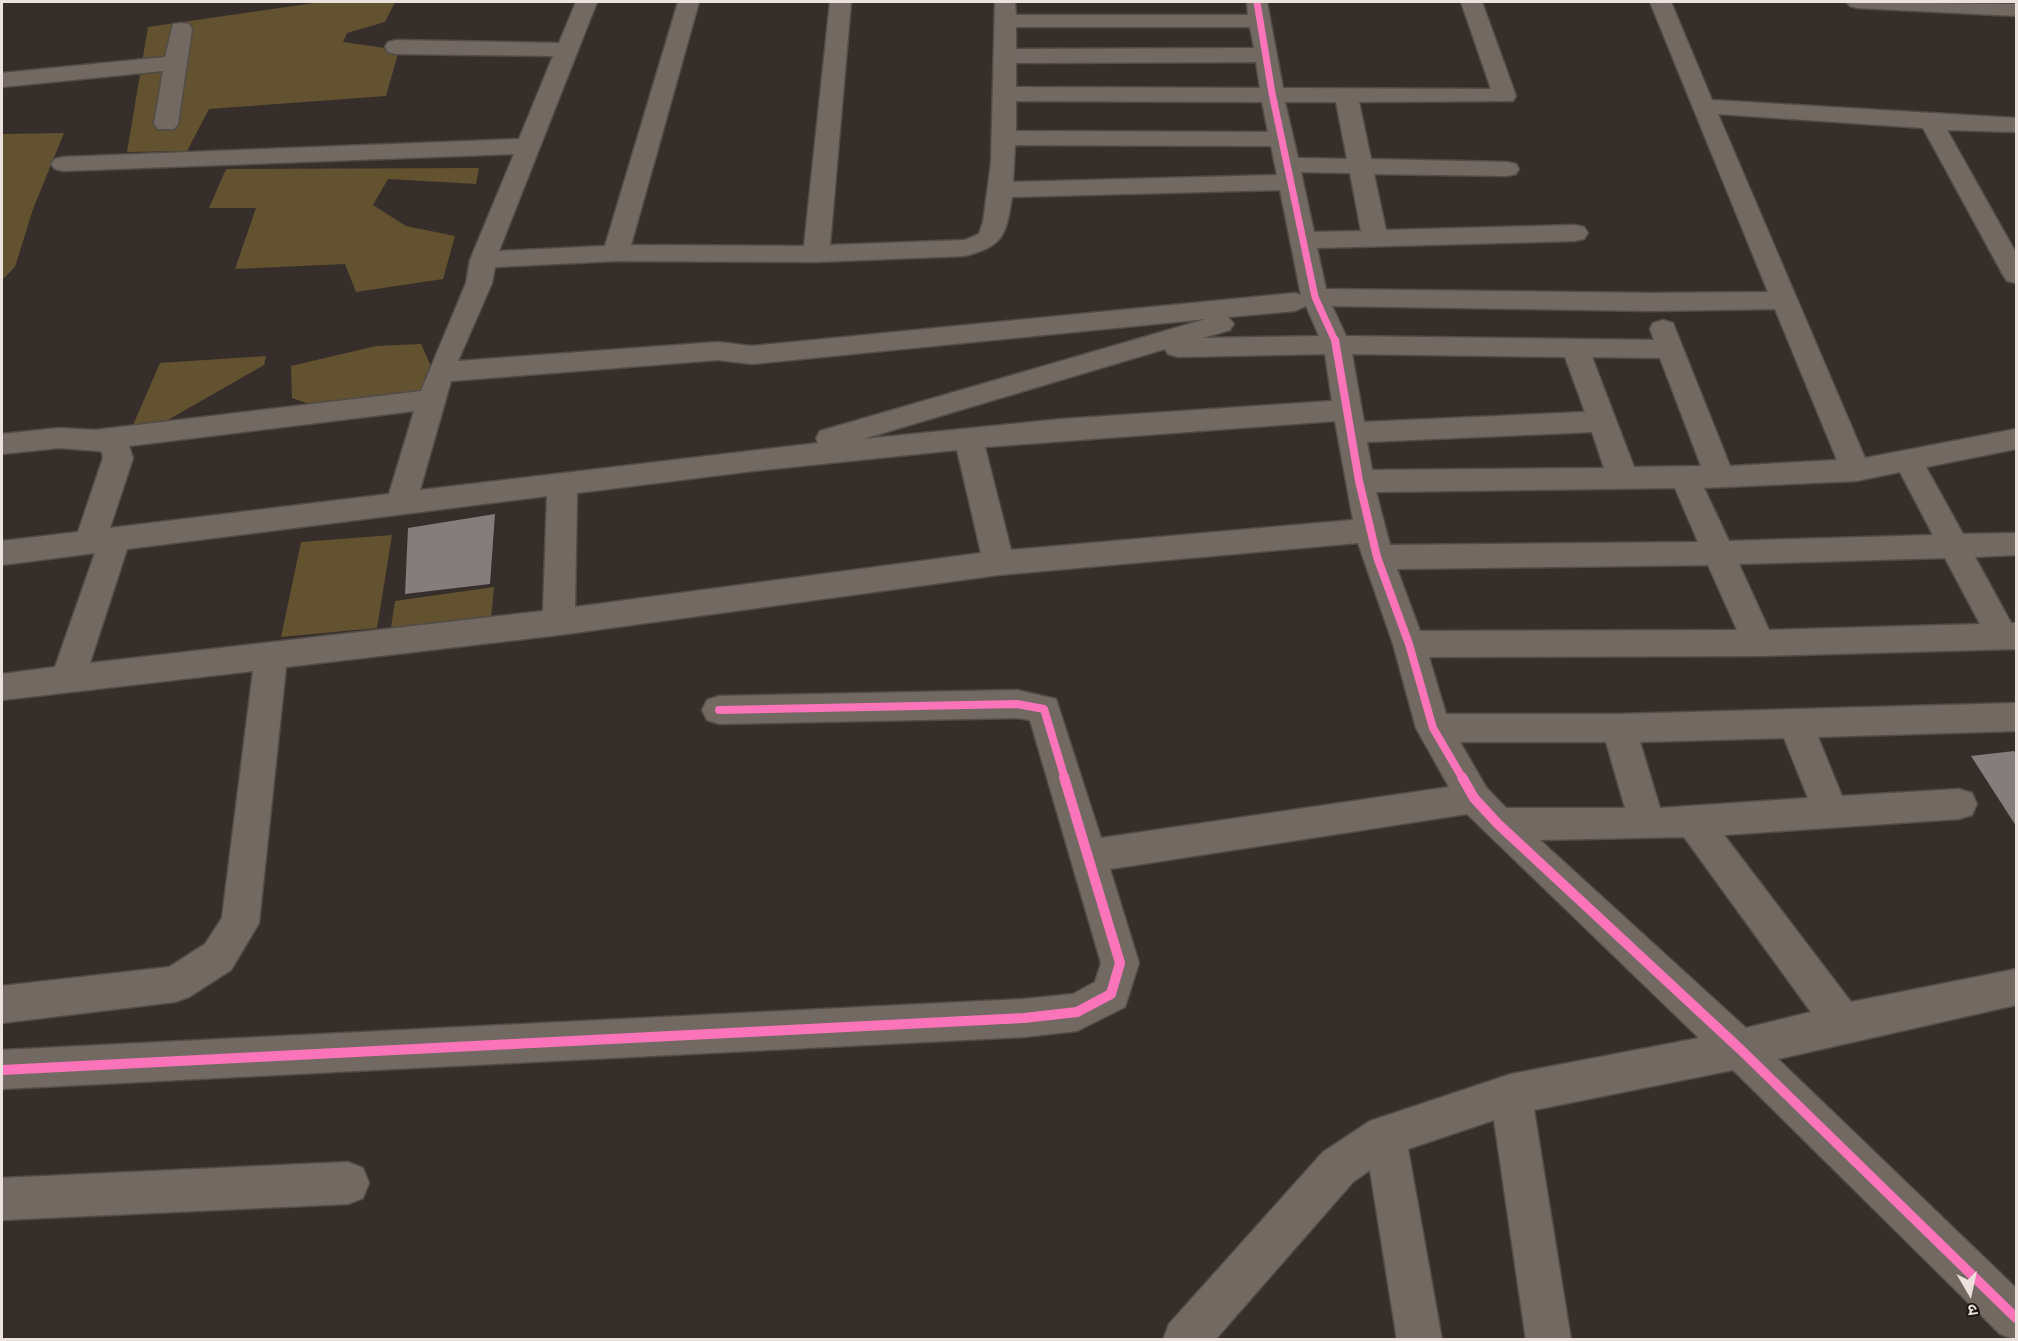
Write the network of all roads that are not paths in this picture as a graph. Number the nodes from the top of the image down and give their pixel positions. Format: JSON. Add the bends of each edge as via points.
{"nodes":[{"id":1,"x":586,"y":2,"type":"edge"},
{"id":2,"x":688,"y":2,"type":"edge"},
{"id":3,"x":840,"y":2,"type":"edge"},
{"id":4,"x":1473,"y":2,"type":"edge"},
{"id":5,"x":1660,"y":2,"type":"edge"},
{"id":6,"x":1857,"y":2,"type":"edge"},
{"id":7,"x":2016,"y":10,"type":"edge"},
{"id":8,"x":1005,"y":11,"type":"edge"},
{"id":9,"x":1258,"y":11,"type":"edge"},
{"id":10,"x":181,"y":30,"type":"dead end"},
{"id":11,"x":396,"y":47,"type":"dead end"},
{"id":12,"x":568,"y":50,"type":"junction"},
{"id":13,"x":1266,"y":55,"type":"junction"},
{"id":14,"x":1005,"y":56,"type":"junction"},
{"id":15,"x":176,"y":63,"type":"junction"},
{"id":16,"x":2,"y":80,"type":"edge"},
{"id":17,"x":1004,"y":93,"type":"junction"},
{"id":18,"x":1272,"y":93,"type":"junction"},
{"id":19,"x":1346,"y":96,"type":"junction"},
{"id":20,"x":1704,"y":106,"type":"junction"},
{"id":21,"x":1931,"y":122,"type":"junction"},
{"id":22,"x":166,"y":124,"type":"dead end"},
{"id":23,"x":2016,"y":125,"type":"edge"},
{"id":24,"x":1003,"y":138,"type":"junction"},
{"id":25,"x":528,"y":146,"type":"junction"},
{"id":26,"x":1287,"y":162,"type":"junction"},
{"id":27,"x":63,"y":164,"type":"dead end"},
{"id":28,"x":1360,"y":166,"type":"junction"},
{"id":29,"x":1507,"y":169,"type":"dead end"},
{"id":30,"x":1002,"y":190,"type":"junction"},
{"id":31,"x":1575,"y":233,"type":"dead end"},
{"id":32,"x":1374,"y":238,"type":"junction"},
{"id":33,"x":1303,"y":240,"type":"junction"},
{"id":34,"x":616,"y":253,"type":"junction"},
{"id":35,"x":816,"y":254,"type":"junction"},
{"id":36,"x":2015,"y":271,"type":"edge"},
{"id":37,"x":481,"y":272,"type":"junction"},
{"id":38,"x":1315,"y":297,"type":"junction"},
{"id":39,"x":1785,"y":300,"type":"junction"},
{"id":40,"x":1652,"y":302,"type":"junction"},
{"id":41,"x":1337,"y":345,"type":"junction"},
{"id":42,"x":1575,"y":347,"type":"junction"},
{"id":43,"x":1134,"y":349,"type":"junction"},
{"id":44,"x":1671,"y":349,"type":"junction"},
{"id":45,"x":435,"y":386,"type":"junction"},
{"id":46,"x":1602,"y":421,"type":"junction"},
{"id":47,"x":1349,"y":422,"type":"junction"},
{"id":48,"x":99,"y":439,"type":"junction"},
{"id":49,"x":2016,"y":439,"type":"edge"},
{"id":50,"x":969,"y":440,"type":"junction"},
{"id":51,"x":2,"y":444,"type":"edge"},
{"id":52,"x":753,"y":460,"type":"junction"},
{"id":53,"x":1908,"y":460,"type":"junction"},
{"id":54,"x":1856,"y":470,"type":"junction"},
{"id":55,"x":1720,"y":477,"type":"junction"},
{"id":56,"x":1623,"y":478,"type":"junction"},
{"id":57,"x":1684,"y":478,"type":"junction"},
{"id":58,"x":1359,"y":481,"type":"junction"},
{"id":59,"x":562,"y":485,"type":"junction"},
{"id":60,"x":401,"y":504,"type":"junction"},
{"id":61,"x":102,"y":540,"type":"junction"},
{"id":62,"x":1374,"y":544,"type":"junction"},
{"id":63,"x":2016,"y":544,"type":"edge"},
{"id":64,"x":1953,"y":545,"type":"junction"},
{"id":65,"x":2,"y":553,"type":"edge"},
{"id":66,"x":1719,"y":553,"type":"junction"},
{"id":67,"x":999,"y":563,"type":"junction"},
{"id":68,"x":559,"y":622,"type":"junction"},
{"id":69,"x":2009,"y":636,"type":"edge"},
{"id":70,"x":1759,"y":643,"type":"junction"},
{"id":71,"x":1409,"y":644,"type":"junction"},
{"id":72,"x":271,"y":656,"type":"junction"},
{"id":73,"x":69,"y":679,"type":"junction"},
{"id":74,"x":2,"y":687,"type":"edge"},
{"id":75,"x":719,"y":710,"type":"dead end"},
{"id":76,"x":2016,"y":717,"type":"edge"},
{"id":77,"x":1795,"y":723,"type":"junction"},
{"id":78,"x":1433,"y":728,"type":"junction"},
{"id":79,"x":1619,"y":728,"type":"junction"},
{"id":80,"x":1474,"y":798,"type":"junction"},
{"id":81,"x":1959,"y":804,"type":"dead end"},
{"id":82,"x":1831,"y":812,"type":"junction"},
{"id":83,"x":1694,"y":821,"type":"junction"},
{"id":84,"x":1498,"y":824,"type":"junction"},
{"id":85,"x":1647,"y":824,"type":"junction"},
{"id":86,"x":1089,"y":856,"type":"junction"},
{"id":87,"x":2016,"y":987,"type":"edge"},
{"id":88,"x":2,"y":1005,"type":"edge"},
{"id":89,"x":1844,"y":1023,"type":"junction"},
{"id":90,"x":1740,"y":1049,"type":"junction"},
{"id":91,"x":2,"y":1070,"type":"edge"},
{"id":92,"x":1511,"y":1094,"type":"junction"},
{"id":93,"x":1385,"y":1136,"type":"junction"},
{"id":94,"x":348,"y":1183,"type":"dead end"},
{"id":95,"x":2,"y":1199,"type":"edge"},
{"id":96,"x":2016,"y":1318,"type":"edge"},
{"id":97,"x":1185,"y":1340,"type":"edge"},
{"id":98,"x":1420,"y":1340,"type":"edge"},
{"id":99,"x":1549,"y":1340,"type":"edge"}],
"edges":[{"from":1,"to":12,"type":"street"},
{"from":2,"to":34,"type":"street"},
{"from":3,"to":35,"type":"street"},
{"from":4,"to":19,"type":"street","via":[[1505,96]]},
{"from":5,"to":20,"type":"street"},
{"from":6,"to":7,"type":"street"},
{"from":8,"to":9,"type":"street"},
{"from":8,"to":14,"type":"street"},
{"from":9,"to":13,"type":"street"},
{"from":10,"to":15,"type":"street"},
{"from":11,"to":12,"type":"street"},
{"from":12,"to":25,"type":"street"},
{"from":13,"to":14,"type":"street"},
{"from":13,"to":18,"type":"street"},
{"from":14,"to":17,"type":"street"},
{"from":15,"to":16,"type":"street"},
{"from":15,"to":22,"type":"street"},
{"from":17,"to":18,"type":"street"},
{"from":17,"to":24,"type":"street"},
{"from":18,"to":19,"type":"street"},
{"from":18,"to":26,"type":"street"},
{"from":19,"to":28,"type":"street"},
{"from":20,"to":21,"type":"street"},
{"from":20,"to":39,"type":"street"},
{"from":21,"to":23,"type":"street"},
{"from":21,"to":36,"type":"street"},
{"from":24,"to":26,"type":"street"},
{"from":24,"to":30,"type":"street"},
{"from":25,"to":27,"type":"street"},
{"from":25,"to":37,"type":"street"},
{"from":26,"to":28,"type":"street"},
{"from":26,"to":30,"type":"street"},
{"from":26,"to":33,"type":"street"},
{"from":28,"to":29,"type":"street"},
{"from":28,"to":32,"type":"street"},
{"from":30,"to":35,"type":"street","via":[[996,227],[989,238],[973,246]]},
{"from":31,"to":32,"type":"street"},
{"from":32,"to":33,"type":"street"},
{"from":33,"to":38,"type":"street"},
{"from":34,"to":35,"type":"street"},
{"from":34,"to":37,"type":"street"},
{"from":37,"to":45,"type":"street"},
{"from":38,"to":40,"type":"street"},
{"from":38,"to":41,"type":"street"},
{"from":39,"to":40,"type":"street"},
{"from":39,"to":54,"type":"street"},
{"from":40,"to":44,"type":"street"},
{"from":41,"to":42,"type":"street"},
{"from":41,"to":43,"type":"street"},
{"from":41,"to":47,"type":"street"},
{"from":42,"to":44,"type":"street"},
{"from":42,"to":46,"type":"street"},
{"from":43,"to":45,"type":"street","via":[[1295,302],[752,355],[718,351]]},
{"from":43,"to":52,"type":"street"},
{"from":44,"to":55,"type":"street"},
{"from":45,"to":48,"type":"street"},
{"from":45,"to":60,"type":"street"},
{"from":46,"to":47,"type":"street"},
{"from":46,"to":56,"type":"street"},
{"from":47,"to":50,"type":"street","via":[[1062,429]]},
{"from":47,"to":58,"type":"street"},
{"from":48,"to":51,"type":"street"},
{"from":48,"to":61,"type":"street","via":[[115,446],[118,458]]},
{"from":49,"to":53,"type":"street"},
{"from":50,"to":52,"type":"street"},
{"from":50,"to":67,"type":"street"},
{"from":52,"to":59,"type":"street"},
{"from":53,"to":54,"type":"street"},
{"from":53,"to":64,"type":"street"},
{"from":54,"to":55,"type":"street"},
{"from":55,"to":57,"type":"street"},
{"from":56,"to":57,"type":"street"},
{"from":56,"to":58,"type":"street"},
{"from":57,"to":66,"type":"street"},
{"from":58,"to":62,"type":"street"},
{"from":59,"to":60,"type":"street"},
{"from":59,"to":68,"type":"street"},
{"from":60,"to":61,"type":"street"},
{"from":61,"to":65,"type":"street"},
{"from":61,"to":73,"type":"street"},
{"from":62,"to":66,"type":"street"},
{"from":62,"to":67,"type":"street"},
{"from":62,"to":71,"type":"street"},
{"from":63,"to":64,"type":"street"},
{"from":64,"to":66,"type":"street"},
{"from":64,"to":69,"type":"street"},
{"from":66,"to":70,"type":"street"},
{"from":67,"to":68,"type":"street"},
{"from":68,"to":72,"type":"street"},
{"from":69,"to":70,"type":"street"},
{"from":70,"to":71,"type":"street"},
{"from":71,"to":78,"type":"street"},
{"from":72,"to":73,"type":"street"},
{"from":72,"to":88,"type":"street","via":[[240,923],[218,957],[175,984]]},
{"from":73,"to":74,"type":"street"},
{"from":75,"to":86,"type":"street","via":[[1017,704],[1044,709]]},
{"from":76,"to":77,"type":"street"},
{"from":77,"to":79,"type":"street"},
{"from":77,"to":82,"type":"street"},
{"from":78,"to":79,"type":"street"},
{"from":78,"to":80,"type":"street"},
{"from":79,"to":85,"type":"street"},
{"from":80,"to":84,"type":"street"},
{"from":80,"to":86,"type":"street"},
{"from":81,"to":82,"type":"street"},
{"from":82,"to":83,"type":"street"},
{"from":83,"to":85,"type":"street"},
{"from":83,"to":89,"type":"street"},
{"from":84,"to":85,"type":"street"},
{"from":84,"to":90,"type":"street"},
{"from":86,"to":91,"type":"street","via":[[1120,963],[1111,994],[1077,1012],[1024,1018]]},
{"from":87,"to":89,"type":"street"},
{"from":89,"to":90,"type":"street"},
{"from":90,"to":92,"type":"street"},
{"from":90,"to":96,"type":"street"},
{"from":92,"to":93,"type":"street"},
{"from":92,"to":99,"type":"street"},
{"from":93,"to":97,"type":"street","via":[[1338,1167]]},
{"from":93,"to":98,"type":"street"},
{"from":94,"to":95,"type":"street"}]}
